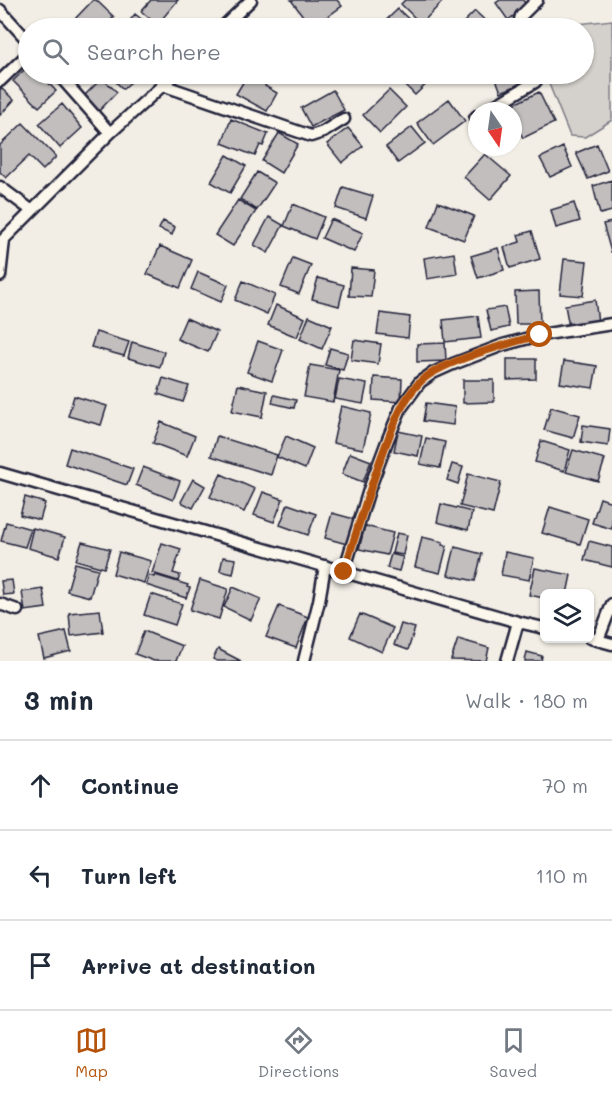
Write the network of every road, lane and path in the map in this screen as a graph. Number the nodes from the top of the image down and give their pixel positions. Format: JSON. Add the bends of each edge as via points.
{"nodes":[{"id":1,"x":251,"y":0,"type":"edge"},
{"id":2,"x":537,"y":0,"type":"edge"},
{"id":3,"x":0,"y":10,"type":"edge"},
{"id":4,"x":232,"y":18,"type":"edge"},
{"id":5,"x":521,"y":18,"type":"edge"},
{"id":6,"x":18,"y":30,"type":"edge"},
{"id":7,"x":18,"y":64,"type":"edge"},
{"id":8,"x":0,"y":81,"type":"edge"},
{"id":9,"x":67,"y":84,"type":"edge"},
{"id":10,"x":532,"y":84,"type":"edge"},
{"id":11,"x":162,"y":85,"type":"joint"},
{"id":12,"x":501,"y":102,"type":"edge"},
{"id":13,"x":344,"y":119,"type":"dead end"},
{"id":14,"x":110,"y":132,"type":"junction"},
{"id":15,"x":0,"y":187,"type":"edge"},
{"id":16,"x":31,"y":210,"type":"junction"},
{"id":17,"x":2,"y":241,"type":"edge"},
{"id":18,"x":0,"y":276,"type":"edge"},
{"id":19,"x":612,"y":324,"type":"edge"},
{"id":20,"x":0,"y":473,"type":"edge"},
{"id":21,"x":325,"y":566,"type":"junction"},
{"id":22,"x":344,"y":572,"type":"junction"},
{"id":23,"x":0,"y":604,"type":"edge"},
{"id":24,"x":612,"y":604,"type":"edge"},
{"id":25,"x":17,"y":610,"type":"dead end"},
{"id":26,"x":518,"y":622,"type":"junction"},
{"id":27,"x":540,"y":627,"type":"edge"},
{"id":28,"x":594,"y":639,"type":"edge"},
{"id":29,"x":612,"y":644,"type":"edge"},
{"id":30,"x":304,"y":661,"type":"edge"},
{"id":31,"x":507,"y":661,"type":"edge"}],
"edges":[{"from":1,"to":4,"type":"street"},
{"from":2,"to":5,"type":"street"},
{"from":3,"to":6,"type":"street"},
{"from":7,"to":8,"type":"street"},
{"from":9,"to":14,"type":"street"},
{"from":10,"to":12,"type":"street"},
{"from":11,"to":13,"type":"street","via":[[311,136]]},
{"from":11,"to":14,"type":"street"},
{"from":14,"to":16,"type":"street"},
{"from":15,"to":16,"type":"street"},
{"from":16,"to":17,"type":"street"},
{"from":17,"to":18,"type":"street"},
{"from":19,"to":22,"type":"street","via":[[503,345],[453,364],[420,382],[401,408],[388,439]]},
{"from":20,"to":21,"type":"street"},
{"from":21,"to":22,"type":"street"},
{"from":21,"to":30,"type":"street"},
{"from":22,"to":26,"type":"street"},
{"from":23,"to":25,"type":"street"},
{"from":24,"to":28,"type":"street"},
{"from":26,"to":27,"type":"street"},
{"from":26,"to":31,"type":"street"},
{"from":28,"to":29,"type":"street"}]}
